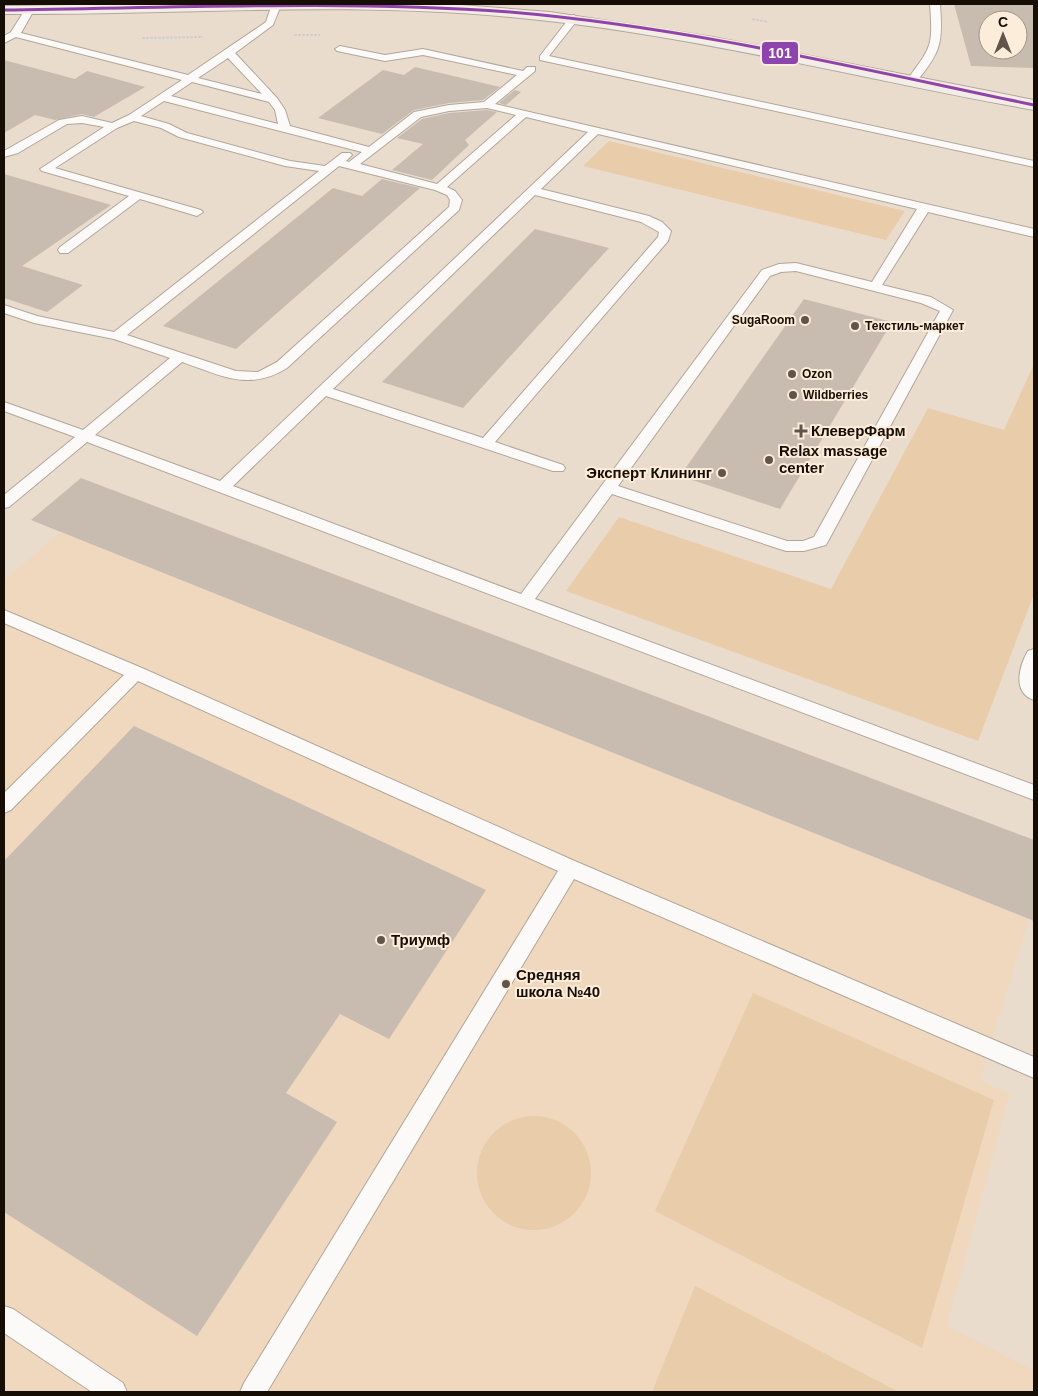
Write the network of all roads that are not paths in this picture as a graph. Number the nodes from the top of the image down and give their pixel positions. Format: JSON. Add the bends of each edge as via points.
{"nodes":[{"id":1,"x":935,"y":4,"type":"edge"},
{"id":2,"x":276,"y":5,"type":"edge"},
{"id":3,"x":419,"y":5,"type":"edge"},
{"id":4,"x":86,"y":6,"type":"edge"},
{"id":5,"x":4,"y":10,"type":"edge"},
{"id":6,"x":30,"y":10,"type":"junction"},
{"id":7,"x":574,"y":18,"type":"junction"},
{"id":8,"x":15,"y":34,"type":"junction"},
{"id":9,"x":4,"y":40,"type":"edge"},
{"id":10,"x":340,"y":49,"type":"dead end"},
{"id":11,"x":230,"y":52,"type":"junction"},
{"id":12,"x":543,"y":58,"type":"junction"},
{"id":13,"x":525,"y":74,"type":"junction"},
{"id":14,"x":190,"y":79,"type":"junction"},
{"id":15,"x":912,"y":80,"type":"junction"},
{"id":16,"x":162,"y":97,"type":"junction"},
{"id":17,"x":273,"y":100,"type":"junction"},
{"id":18,"x":487,"y":105,"type":"junction"},
{"id":19,"x":1034,"y":105,"type":"edge"},
{"id":20,"x":523,"y":114,"type":"junction"},
{"id":21,"x":133,"y":117,"type":"junction"},
{"id":22,"x":113,"y":126,"type":"junction"},
{"id":23,"x":285,"y":129,"type":"junction"},
{"id":24,"x":596,"y":131,"type":"junction"},
{"id":25,"x":356,"y":146,"type":"junction"},
{"id":26,"x":371,"y":150,"type":"junction"},
{"id":27,"x":4,"y":154,"type":"edge"},
{"id":28,"x":1034,"y":164,"type":"edge"},
{"id":29,"x":352,"y":165,"type":"junction"},
{"id":30,"x":332,"y":166,"type":"junction"},
{"id":31,"x":439,"y":188,"type":"junction"},
{"id":32,"x":533,"y":191,"type":"junction"},
{"id":33,"x":138,"y":195,"type":"junction"},
{"id":34,"x":924,"y":208,"type":"junction"},
{"id":35,"x":197,"y":212,"type":"dead end"},
{"id":36,"x":1034,"y":233,"type":"edge"},
{"id":37,"x":64,"y":250,"type":"dead end"},
{"id":38,"x":875,"y":287,"type":"junction"},
{"id":39,"x":4,"y":309,"type":"edge"},
{"id":40,"x":117,"y":336,"type":"junction"},
{"id":41,"x":180,"y":357,"type":"junction"},
{"id":42,"x":324,"y":391,"type":"junction"},
{"id":43,"x":4,"y":406,"type":"edge"},
{"id":44,"x":85,"y":436,"type":"junction"},
{"id":45,"x":486,"y":444,"type":"junction"},
{"id":46,"x":558,"y":468,"type":"dead end"},
{"id":47,"x":223,"y":487,"type":"junction"},
{"id":48,"x":610,"y":488,"type":"junction"},
{"id":49,"x":4,"y":503,"type":"edge"},
{"id":50,"x":525,"y":601,"type":"junction"},
{"id":51,"x":4,"y":616,"type":"edge"},
{"id":52,"x":1034,"y":655,"type":"edge"},
{"id":53,"x":136,"y":672,"type":"junction"},
{"id":54,"x":1034,"y":693,"type":"edge"},
{"id":55,"x":1034,"y":793,"type":"edge"},
{"id":56,"x":4,"y":805,"type":"edge"},
{"id":57,"x":570,"y":868,"type":"junction"},
{"id":58,"x":1034,"y":1068,"type":"edge"},
{"id":59,"x":4,"y":1318,"type":"edge"},
{"id":60,"x":114,"y":1392,"type":"edge"},
{"id":61,"x":253,"y":1392,"type":"edge"}],
"edges":[{"from":1,"to":15,"type":"lane","via":[[936,48]]},
{"from":2,"to":3,"type":"main road"},
{"from":2,"to":4,"type":"main road"},
{"from":2,"to":11,"type":"lane","via":[[270,23]]},
{"from":3,"to":7,"type":"main road"},
{"from":4,"to":6,"type":"main road"},
{"from":5,"to":6,"type":"main road"},
{"from":6,"to":8,"type":"lane"},
{"from":7,"to":12,"type":"lane"},
{"from":7,"to":15,"type":"main road"},
{"from":8,"to":9,"type":"lane"},
{"from":8,"to":14,"type":"lane"},
{"from":10,"to":13,"type":"lane","via":[[380,58],[423,52]]},
{"from":11,"to":14,"type":"lane"},
{"from":11,"to":17,"type":"lane"},
{"from":12,"to":13,"type":"lane"},
{"from":12,"to":28,"type":"lane"},
{"from":13,"to":18,"type":"lane"},
{"from":14,"to":16,"type":"lane"},
{"from":14,"to":17,"type":"lane"},
{"from":15,"to":19,"type":"main road"},
{"from":16,"to":21,"type":"lane"},
{"from":16,"to":23,"type":"lane"},
{"from":17,"to":23,"type":"lane","via":[[280,110]]},
{"from":18,"to":20,"type":"lane"},
{"from":18,"to":26,"type":"lane","via":[[424,111]]},
{"from":20,"to":24,"type":"lane"},
{"from":20,"to":31,"type":"lane"},
{"from":21,"to":22,"type":"lane"},
{"from":21,"to":30,"type":"lane","via":[[183,135],[290,164]]},
{"from":22,"to":27,"type":"lane","via":[[82,118],[72,119]]},
{"from":22,"to":33,"type":"lane","via":[[46,169]]},
{"from":23,"to":25,"type":"lane"},
{"from":24,"to":32,"type":"lane"},
{"from":24,"to":34,"type":"lane"},
{"from":25,"to":26,"type":"lane"},
{"from":25,"to":30,"type":"lane"},
{"from":26,"to":29,"type":"lane"},
{"from":29,"to":30,"type":"lane"},
{"from":29,"to":31,"type":"lane"},
{"from":30,"to":40,"type":"lane"},
{"from":31,"to":41,"type":"lane","via":[[451,193],[456,200],[455,208],[269,374],[251,378],[234,376]]},
{"from":32,"to":42,"type":"lane"},
{"from":32,"to":45,"type":"lane","via":[[645,219],[665,231],[664,238]]},
{"from":33,"to":35,"type":"lane"},
{"from":33,"to":37,"type":"lane"},
{"from":34,"to":36,"type":"lane"},
{"from":34,"to":38,"type":"lane"},
{"from":38,"to":48,"type":"lane","via":[[796,267],[766,273]]},
{"from":38,"to":48,"type":"lane","via":[[926,300],[947,310],[820,541],[804,546],[786,546]]},
{"from":39,"to":40,"type":"lane","via":[[34,319]]},
{"from":40,"to":41,"type":"lane"},
{"from":41,"to":44,"type":"lane"},
{"from":42,"to":45,"type":"lane"},
{"from":42,"to":47,"type":"lane"},
{"from":43,"to":44,"type":"lane"},
{"from":44,"to":47,"type":"lane"},
{"from":44,"to":49,"type":"lane"},
{"from":45,"to":46,"type":"lane"},
{"from":47,"to":50,"type":"lane"},
{"from":48,"to":50,"type":"lane"},
{"from":50,"to":55,"type":"lane"},
{"from":51,"to":53,"type":"lane"},
{"from":52,"to":54,"type":"lane","via":[[1027,677],[1028,687]]},
{"from":53,"to":56,"type":"lane"},
{"from":53,"to":57,"type":"lane"},
{"from":57,"to":58,"type":"lane"},
{"from":57,"to":61,"type":"lane"},
{"from":59,"to":60,"type":"lane"}]}
